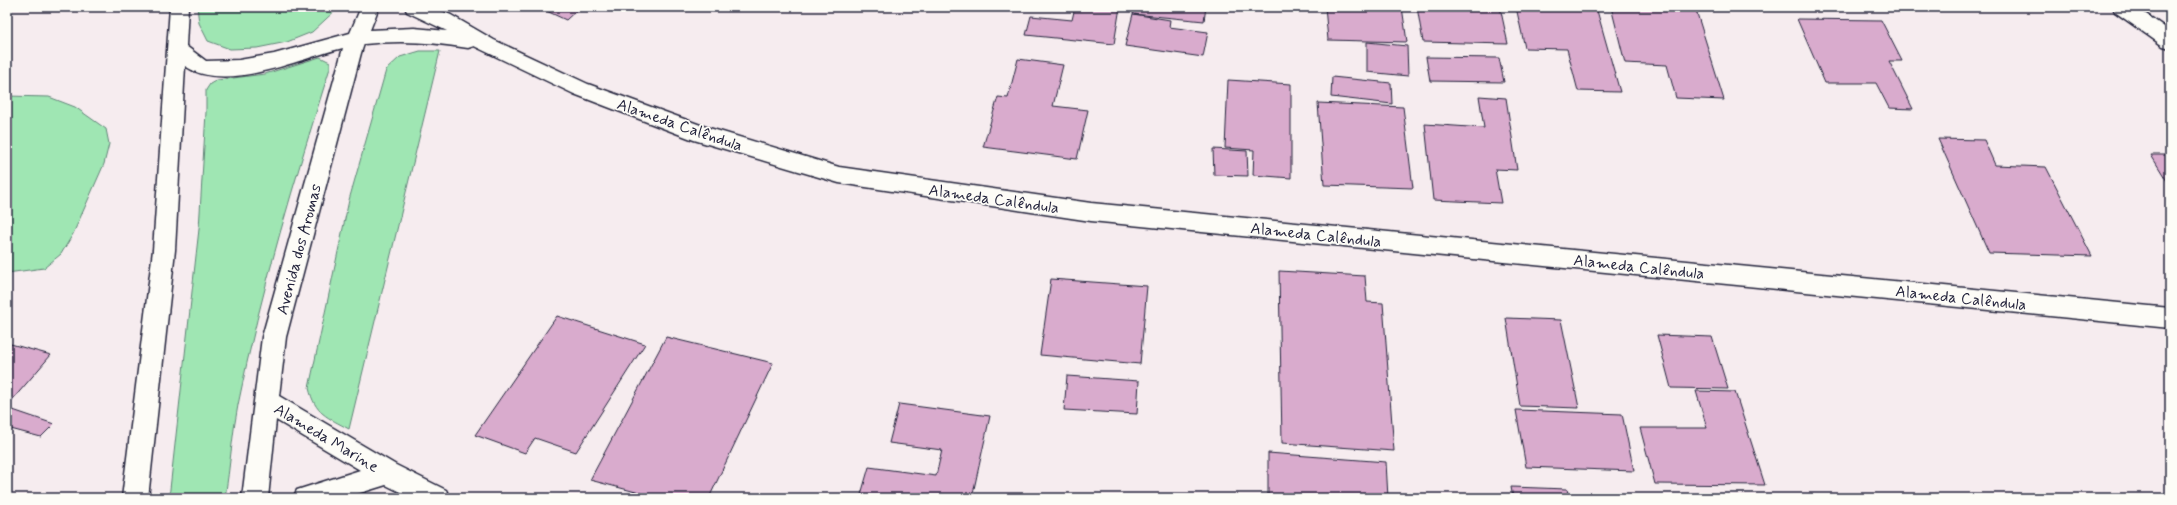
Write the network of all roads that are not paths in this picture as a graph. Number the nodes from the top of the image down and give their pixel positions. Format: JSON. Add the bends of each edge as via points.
{"nodes":[{"id":1,"x":179,"y":7,"type":"edge"},
{"id":2,"x":370,"y":7,"type":"edge"},
{"id":3,"x":414,"y":7,"type":"edge"},
{"id":4,"x":2122,"y":7,"type":"edge"},
{"id":5,"x":358,"y":38,"type":"junction"},
{"id":6,"x":2170,"y":41,"type":"edge"},
{"id":7,"x":487,"y":45,"type":"junction"},
{"id":8,"x":175,"y":47,"type":"junction"},
{"id":9,"x":2170,"y":318,"type":"edge"},
{"id":10,"x":266,"y":401,"type":"junction"},
{"id":11,"x":387,"y":473,"type":"junction"},
{"id":12,"x":134,"y":498,"type":"edge"},
{"id":13,"x":255,"y":498,"type":"edge"},
{"id":14,"x":306,"y":498,"type":"edge"},
{"id":15,"x":437,"y":498,"type":"edge"}],
"edges":[{"from":1,"to":8,"type":"street"},
{"from":2,"to":5,"type":"street","name":"Avenida dos Aromas"},
{"from":3,"to":7,"type":"street","name":"Alameda Calêndula","via":[[444,20]]},
{"from":4,"to":6,"type":"street"},
{"from":5,"to":7,"type":"street","name":"Alameda Calêndula","via":[[406,34],[436,35]]},
{"from":5,"to":8,"type":"street","name":"Alameda Calêndula","via":[[270,63],[233,68],[202,67]]},
{"from":5,"to":10,"type":"street","name":"Avenida dos Aromas","via":[[351,53],[274,337]]},
{"from":7,"to":9,"type":"street","name":"Alameda Calêndula","via":[[581,89],[701,134],[839,175],[1091,212]]},
{"from":8,"to":12,"type":"street","via":[[170,175],[157,314]]},
{"from":10,"to":11,"type":"street","name":"Alameda Marine"},
{"from":10,"to":13,"type":"street","name":"Avenida dos Aromas"},
{"from":11,"to":14,"type":"street","name":"Alameda Marine"},
{"from":11,"to":15,"type":"street","name":"Alameda Marine"}]}
